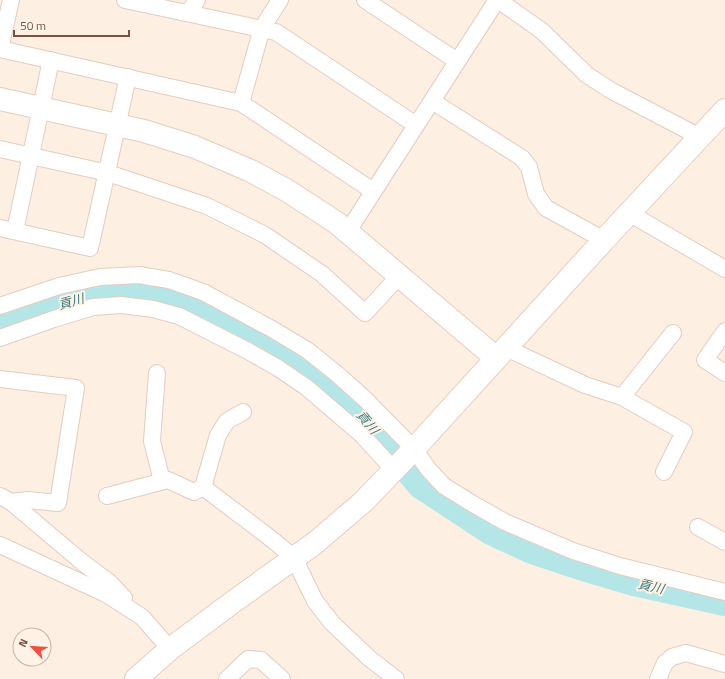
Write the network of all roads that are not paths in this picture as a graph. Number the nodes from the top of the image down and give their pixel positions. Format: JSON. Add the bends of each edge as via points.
{"nodes":[{"id":1,"x":11,"y":0,"type":"edge"},
{"id":2,"x":125,"y":0,"type":"edge"},
{"id":3,"x":197,"y":0,"type":"edge"},
{"id":4,"x":280,"y":0,"type":"edge"},
{"id":5,"x":365,"y":0,"type":"edge"},
{"id":6,"x":498,"y":0,"type":"edge"},
{"id":7,"x":188,"y":13,"type":"junction"},
{"id":8,"x":262,"y":28,"type":"junction"},
{"id":9,"x":0,"y":49,"type":"edge"},
{"id":10,"x":51,"y":60,"type":"junction"},
{"id":11,"x":458,"y":61,"type":"junction"},
{"id":12,"x":128,"y":78,"type":"junction"},
{"id":13,"x":0,"y":99,"type":"edge"},
{"id":14,"x":432,"y":101,"type":"junction"},
{"id":15,"x":241,"y":103,"type":"junction"},
{"id":16,"x":40,"y":108,"type":"junction"},
{"id":17,"x":725,"y":110,"type":"edge"},
{"id":18,"x":118,"y":125,"type":"junction"},
{"id":19,"x":416,"y":125,"type":"junction"},
{"id":20,"x":700,"y":137,"type":"junction"},
{"id":21,"x":0,"y":149,"type":"edge"},
{"id":22,"x":30,"y":156,"type":"junction"},
{"id":23,"x":108,"y":173,"type":"junction"},
{"id":24,"x":373,"y":191,"type":"junction"},
{"id":25,"x":629,"y":213,"type":"junction"},
{"id":26,"x":7,"y":229,"type":"edge"},
{"id":27,"x":348,"y":231,"type":"junction"},
{"id":28,"x":604,"y":240,"type":"junction"},
{"id":29,"x":725,"y":269,"type":"edge"},
{"id":30,"x":400,"y":275,"type":"junction"},
{"id":31,"x":0,"y":306,"type":"edge"},
{"id":32,"x":725,"y":331,"type":"edge"},
{"id":33,"x":673,"y":333,"type":"dead end"},
{"id":34,"x":0,"y":338,"type":"edge"},
{"id":35,"x":501,"y":353,"type":"junction"},
{"id":36,"x":157,"y":373,"type":"dead end"},
{"id":37,"x":725,"y":373,"type":"edge"},
{"id":38,"x":0,"y":379,"type":"edge"},
{"id":39,"x":622,"y":397,"type":"junction"},
{"id":40,"x":243,"y":412,"type":"dead end"},
{"id":41,"x":412,"y":451,"type":"junction"},
{"id":42,"x":394,"y":470,"type":"junction"},
{"id":43,"x":664,"y":472,"type":"dead end"},
{"id":44,"x":162,"y":482,"type":"junction"},
{"id":45,"x":203,"y":488,"type":"junction"},
{"id":46,"x":107,"y":496,"type":"dead end"},
{"id":47,"x":6,"y":499,"type":"edge"},
{"id":48,"x":698,"y":527,"type":"dead end"},
{"id":49,"x":724,"y":539,"type":"edge"},
{"id":50,"x":0,"y":545,"type":"edge"},
{"id":51,"x":294,"y":558,"type":"junction"},
{"id":52,"x":725,"y":592,"type":"edge"},
{"id":53,"x":142,"y":617,"type":"junction"},
{"id":54,"x":170,"y":649,"type":"junction"},
{"id":55,"x":725,"y":664,"type":"edge"},
{"id":56,"x":136,"y":679,"type":"edge"},
{"id":57,"x":227,"y":679,"type":"edge"},
{"id":58,"x":282,"y":679,"type":"edge"},
{"id":59,"x":396,"y":679,"type":"edge"},
{"id":60,"x":658,"y":679,"type":"edge"}],
"edges":[{"from":1,"to":9,"type":"street"},
{"from":2,"to":7,"type":"street"},
{"from":3,"to":7,"type":"street"},
{"from":4,"to":8,"type":"street"},
{"from":5,"to":11,"type":"street"},
{"from":6,"to":11,"type":"street"},
{"from":6,"to":20,"type":"street","via":[[542,31],[587,75],[612,91]]},
{"from":7,"to":8,"type":"street"},
{"from":8,"to":15,"type":"street"},
{"from":8,"to":19,"type":"street","via":[[276,32]]},
{"from":9,"to":10,"type":"street"},
{"from":10,"to":12,"type":"street"},
{"from":10,"to":16,"type":"street"},
{"from":11,"to":14,"type":"street"},
{"from":12,"to":15,"type":"street"},
{"from":12,"to":18,"type":"street"},
{"from":13,"to":16,"type":"street"},
{"from":14,"to":19,"type":"street"},
{"from":14,"to":28,"type":"street","via":[[522,158],[529,167],[536,194],[546,208]]},
{"from":15,"to":24,"type":"street"},
{"from":16,"to":18,"type":"street"},
{"from":16,"to":22,"type":"street"},
{"from":17,"to":20,"type":"street"},
{"from":18,"to":23,"type":"street"},
{"from":18,"to":27,"type":"street","via":[[195,148],[251,171]]},
{"from":19,"to":24,"type":"street"},
{"from":20,"to":25,"type":"street"},
{"from":21,"to":22,"type":"street"},
{"from":22,"to":23,"type":"street"},
{"from":22,"to":26,"type":"street"},
{"from":23,"to":26,"type":"street","via":[[90,248]]},
{"from":23,"to":30,"type":"street","via":[[207,206],[265,235],[322,274],[365,313]]},
{"from":24,"to":27,"type":"street"},
{"from":25,"to":28,"type":"street"},
{"from":25,"to":29,"type":"street"},
{"from":27,"to":30,"type":"street"},
{"from":28,"to":35,"type":"street"},
{"from":30,"to":35,"type":"street"},
{"from":31,"to":41,"type":"street","via":[[59,286],[100,277],[139,276],[169,280],[202,292],[307,350],[365,399]]},
{"from":32,"to":37,"type":"street","via":[[705,360]]},
{"from":33,"to":39,"type":"street"},
{"from":34,"to":42,"type":"street","via":[[93,307],[121,305],[180,316],[254,354],[306,386],[362,435]]},
{"from":35,"to":39,"type":"street"},
{"from":35,"to":41,"type":"street"},
{"from":36,"to":44,"type":"street","via":[[152,441]]},
{"from":38,"to":47,"type":"street","via":[[76,388],[58,503]]},
{"from":39,"to":43,"type":"street","via":[[684,432]]},
{"from":40,"to":45,"type":"street","via":[[227,421],[218,435]]},
{"from":41,"to":42,"type":"street"},
{"from":41,"to":52,"type":"street","via":[[444,486],[505,522],[620,566]]},
{"from":42,"to":51,"type":"street","via":[[363,502]]},
{"from":44,"to":45,"type":"street","via":[[168,480],[194,492]]},
{"from":44,"to":46,"type":"street"},
{"from":45,"to":51,"type":"street"},
{"from":47,"to":53,"type":"street","via":[[110,583]]},
{"from":48,"to":49,"type":"street"},
{"from":50,"to":53,"type":"street","via":[[106,594]]},
{"from":51,"to":54,"type":"street"},
{"from":51,"to":59,"type":"street","via":[[315,600],[332,623]]},
{"from":53,"to":54,"type":"street"},
{"from":54,"to":56,"type":"street"},
{"from":55,"to":60,"type":"street","via":[[686,653],[672,657],[665,663]]},
{"from":57,"to":58,"type":"street","via":[[248,659],[262,660]]}]}
